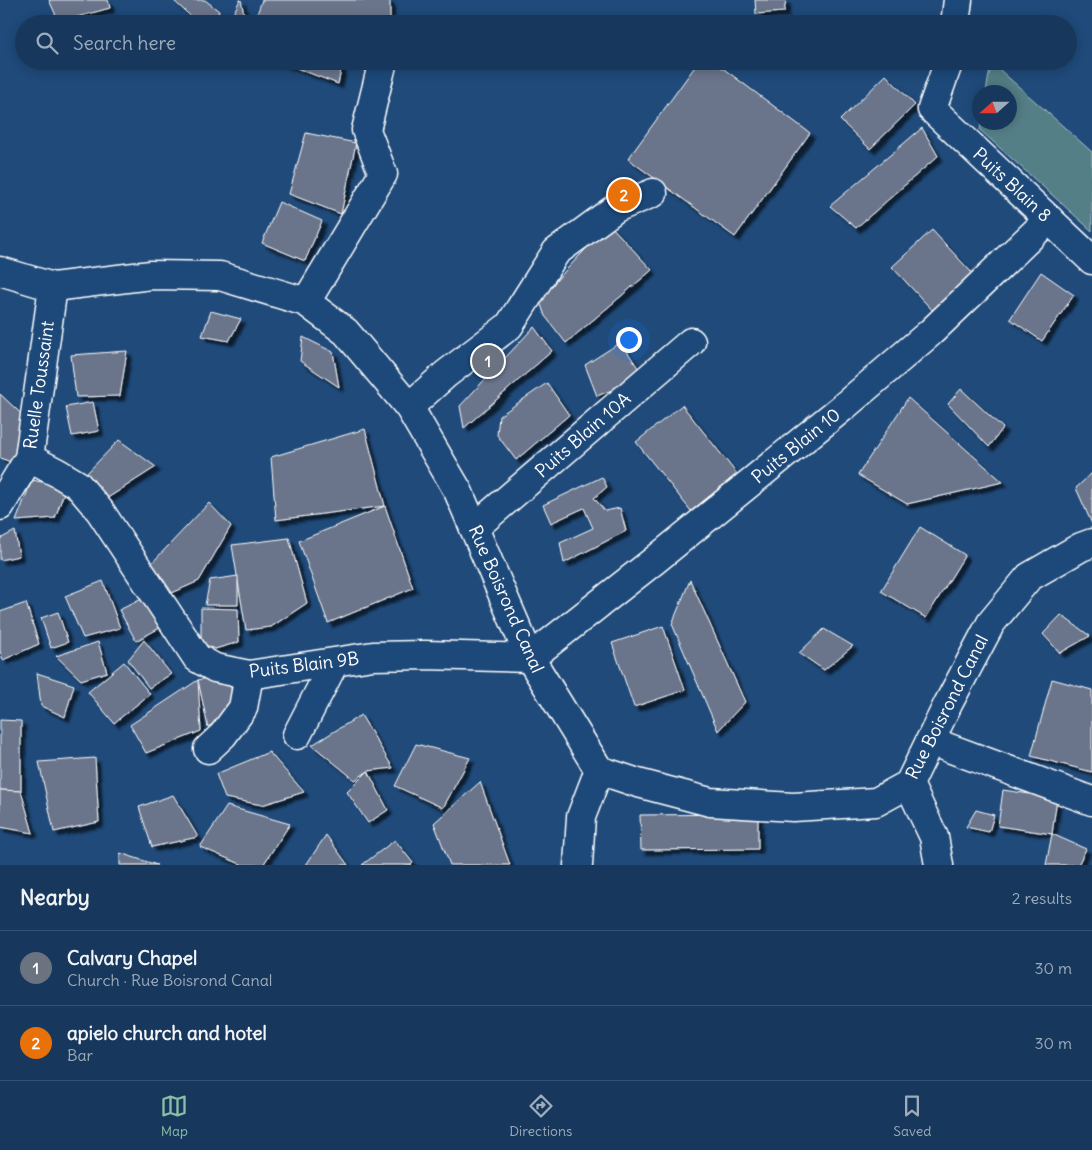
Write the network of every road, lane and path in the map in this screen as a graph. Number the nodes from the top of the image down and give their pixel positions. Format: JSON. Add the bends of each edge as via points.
{"nodes":[{"id":1,"x":958,"y":0,"type":"edge"},
{"id":2,"x":956,"y":15,"type":"edge"},
{"id":3,"x":381,"y":70,"type":"edge"},
{"id":4,"x":946,"y":70,"type":"edge"},
{"id":5,"x":653,"y":193,"type":"dead end"},
{"id":6,"x":1049,"y":219,"type":"junction"},
{"id":7,"x":1092,"y":260,"type":"edge"},
{"id":8,"x":0,"y":271,"type":"edge"},
{"id":9,"x":53,"y":287,"type":"junction"},
{"id":10,"x":306,"y":302,"type":"junction"},
{"id":11,"x":691,"y":342,"type":"dead end"},
{"id":12,"x":409,"y":407,"type":"junction"},
{"id":13,"x":29,"y":458,"type":"junction"},
{"id":14,"x":0,"y":506,"type":"edge"},
{"id":15,"x":474,"y":528,"type":"junction"},
{"id":16,"x":1092,"y":543,"type":"edge"},
{"id":17,"x":530,"y":658,"type":"junction"},
{"id":18,"x":334,"y":663,"type":"junction"},
{"id":19,"x":248,"y":675,"type":"junction"},
{"id":20,"x":297,"y":735,"type":"dead end"},
{"id":21,"x":930,"y":741,"type":"junction"},
{"id":22,"x":208,"y":750,"type":"dead end"},
{"id":23,"x":599,"y":770,"type":"junction"},
{"id":24,"x":909,"y":784,"type":"junction"},
{"id":25,"x":1092,"y":801,"type":"edge"},
{"id":26,"x":578,"y":865,"type":"edge"},
{"id":27,"x":939,"y":865,"type":"edge"}],
"edges":[{"from":1,"to":2,"type":"street"},
{"from":3,"to":10,"type":"street","via":[[366,130],[383,174]]},
{"from":4,"to":6,"type":"street","name":"Puits Blain 8","via":[[932,109]]},
{"from":5,"to":12,"type":"street","via":[[616,208],[556,252],[509,326]]},
{"from":6,"to":7,"type":"street","name":"Puits Blain 8"},
{"from":6,"to":17,"type":"street","name":"Puits Blain 10","via":[[931,332],[842,408]]},
{"from":8,"to":9,"type":"street","name":"Rue Boisrond Canal"},
{"from":9,"to":10,"type":"street","name":"Rue Boisrond Canal","via":[[151,275],[220,276]]},
{"from":9,"to":13,"type":"street","name":"Ruelle Toussaint"},
{"from":10,"to":12,"type":"street","name":"Rue Boisrond Canal","via":[[346,332]]},
{"from":11,"to":15,"type":"street","name":"Puits Blain 10A"},
{"from":12,"to":15,"type":"street","name":"Rue Boisrond Canal","via":[[458,491]]},
{"from":13,"to":14,"type":"street","name":"Ruelle Toussaint"},
{"from":13,"to":19,"type":"street","name":"Puits Blain 9B","via":[[78,485],[100,511],[197,658],[215,668]]},
{"from":15,"to":17,"type":"street","name":"Rue Boisrond Canal"},
{"from":16,"to":21,"type":"street","name":"Rue Boisrond Canal","via":[[1029,577],[991,623]]},
{"from":17,"to":18,"type":"street","name":"Puits Blain 9B","via":[[373,656]]},
{"from":17,"to":23,"type":"street","name":"Rue Boisrond Canal"},
{"from":18,"to":19,"type":"street","name":"Puits Blain 9B"},
{"from":18,"to":20,"type":"street"},
{"from":19,"to":22,"type":"street","via":[[243,708]]},
{"from":21,"to":24,"type":"street","name":"Rue Boisrond Canal"},
{"from":21,"to":25,"type":"street"},
{"from":23,"to":24,"type":"street","name":"Rue Boisrond Canal","via":[[710,802],[792,807],[876,802]]},
{"from":23,"to":26,"type":"street","via":[[581,817]]},
{"from":24,"to":27,"type":"street","via":[[934,837]]}]}
